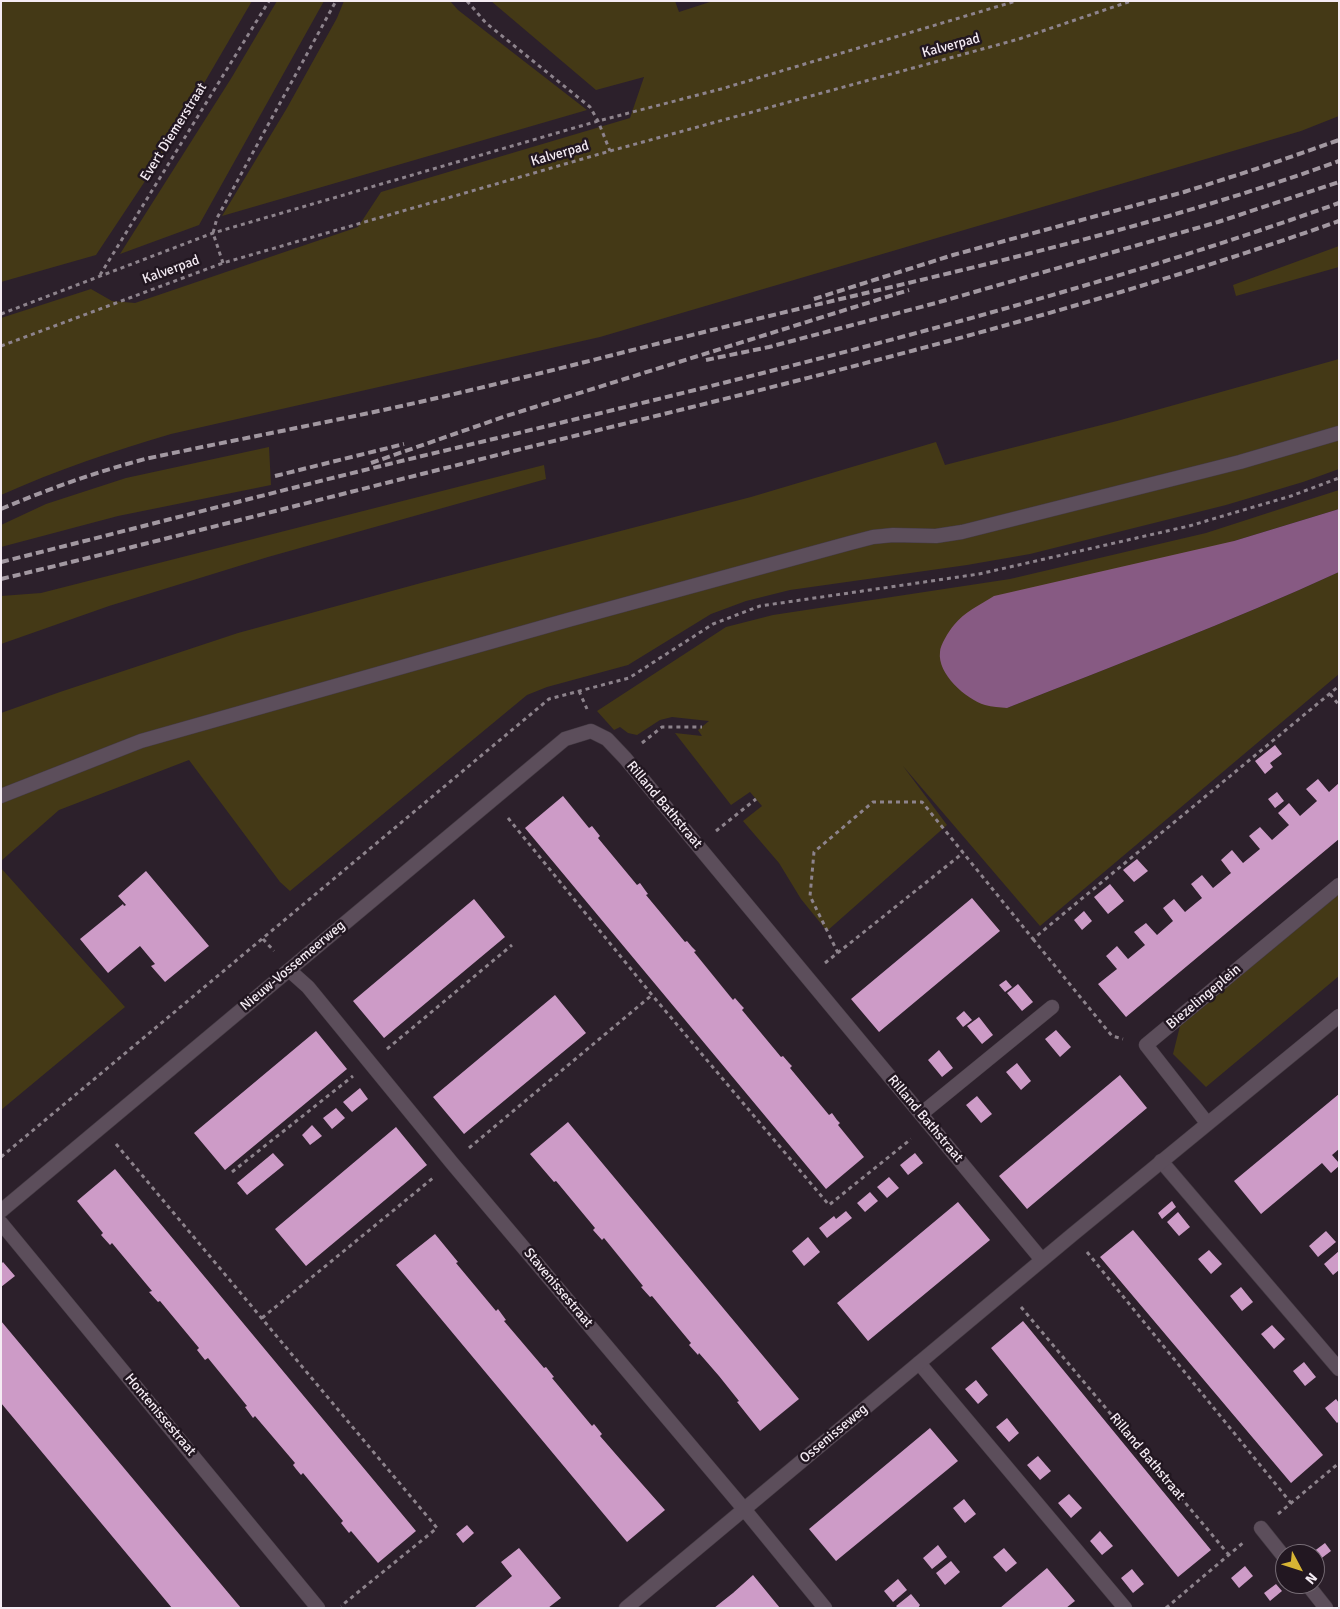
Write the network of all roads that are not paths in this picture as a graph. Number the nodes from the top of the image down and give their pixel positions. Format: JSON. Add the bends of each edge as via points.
{"nodes":[{"id":1,"x":1339,"y":432,"type":"edge"},
{"id":2,"x":591,"y":732,"type":"joint"},
{"id":3,"x":1,"y":796,"type":"edge"},
{"id":4,"x":1339,"y":885,"type":"edge"},
{"id":5,"x":289,"y":970,"type":"junction"},
{"id":6,"x":1052,"y":1006,"type":"dead end"},
{"id":7,"x":1337,"y":1020,"type":"edge"},
{"id":8,"x":925,"y":1119,"type":"junction"},
{"id":9,"x":1207,"y":1123,"type":"junction"},
{"id":10,"x":1161,"y":1161,"type":"junction"},
{"id":11,"x":1,"y":1211,"type":"edge"},
{"id":12,"x":1,"y":1223,"type":"edge"},
{"id":13,"x":1042,"y":1260,"type":"junction"},
{"id":14,"x":919,"y":1363,"type":"junction"},
{"id":15,"x":1339,"y":1369,"type":"edge"},
{"id":16,"x":744,"y":1509,"type":"junction"},
{"id":17,"x":1261,"y":1528,"type":"dead end"},
{"id":18,"x":1275,"y":1546,"type":"edge"},
{"id":19,"x":1315,"y":1594,"type":"edge"},
{"id":20,"x":318,"y":1608,"type":"edge"},
{"id":21,"x":626,"y":1608,"type":"edge"},
{"id":22,"x":825,"y":1608,"type":"edge"},
{"id":23,"x":1125,"y":1608,"type":"edge"},
{"id":24,"x":1326,"y":1608,"type":"edge"}],
"edges":[{"from":1,"to":3,"type":"street","via":[[1240,462],[962,532],[936,536],[873,537],[822,550],[141,741]]},
{"from":2,"to":5,"type":"street","name":"Nieuw-Vossemeerweg","via":[[565,739]]},
{"from":2,"to":8,"type":"street","name":"Rilland Bathstraat","via":[[606,739],[625,758]]},
{"from":4,"to":9,"type":"street","name":"Biezelingeplein","via":[[1146,1045]]},
{"from":5,"to":11,"type":"street","name":"Nieuw-Vossemeerweg"},
{"from":5,"to":16,"type":"street","name":"Stavenissestraat","via":[[308,987]]},
{"from":6,"to":8,"type":"street"},
{"from":7,"to":9,"type":"street"},
{"from":8,"to":13,"type":"street","name":"Rilland Bathstraat"},
{"from":9,"to":10,"type":"street"},
{"from":10,"to":13,"type":"street"},
{"from":10,"to":15,"type":"street"},
{"from":12,"to":20,"type":"street","name":"Hontenissestraat"},
{"from":13,"to":14,"type":"street","name":"Ossenisseweg"},
{"from":14,"to":16,"type":"street","name":"Ossenisseweg"},
{"from":14,"to":23,"type":"street"},
{"from":16,"to":21,"type":"street","name":"Ossenisseweg"},
{"from":16,"to":22,"type":"street","name":"Stavenissestraat"},
{"from":17,"to":18,"type":"street"},
{"from":19,"to":24,"type":"street"}]}
